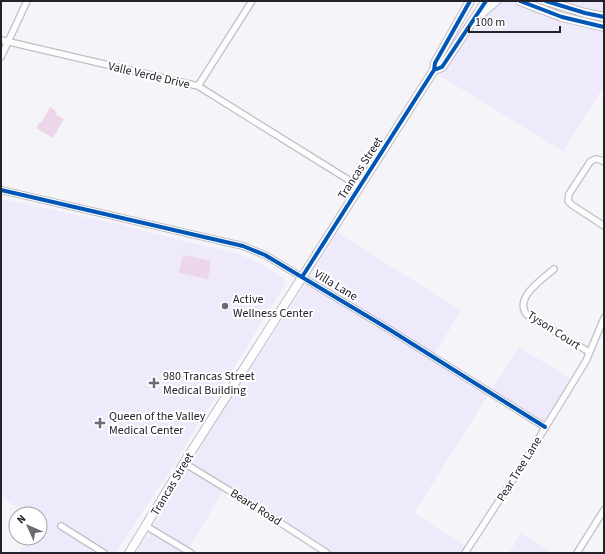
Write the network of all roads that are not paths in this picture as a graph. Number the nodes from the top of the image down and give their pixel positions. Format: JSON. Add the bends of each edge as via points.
{"nodes":[{"id":1,"x":27,"y":1,"type":"edge"},
{"id":2,"x":252,"y":1,"type":"edge"},
{"id":3,"x":470,"y":1,"type":"edge"},
{"id":4,"x":486,"y":1,"type":"edge"},
{"id":5,"x":496,"y":1,"type":"edge"},
{"id":6,"x":520,"y":1,"type":"edge"},
{"id":7,"x":546,"y":1,"type":"edge"},
{"id":8,"x":560,"y":16,"type":"junction"},
{"id":9,"x":602,"y":16,"type":"edge"},
{"id":10,"x":604,"y":27,"type":"edge"},
{"id":11,"x":462,"y":35,"type":"junction"},
{"id":12,"x":1,"y":40,"type":"edge"},
{"id":13,"x":8,"y":42,"type":"junction"},
{"id":14,"x":1,"y":57,"type":"edge"},
{"id":15,"x":434,"y":70,"type":"junction"},
{"id":16,"x":198,"y":86,"type":"junction"},
{"id":17,"x":604,"y":162,"type":"edge"},
{"id":18,"x":360,"y":187,"type":"junction"},
{"id":19,"x":1,"y":190,"type":"edge"},
{"id":20,"x":604,"y":226,"type":"edge"},
{"id":21,"x":554,"y":269,"type":"dead end"},
{"id":22,"x":302,"y":277,"type":"junction"},
{"id":23,"x":604,"y":318,"type":"edge"},
{"id":24,"x":589,"y":352,"type":"junction"},
{"id":25,"x":545,"y":427,"type":"junction"},
{"id":26,"x":184,"y":463,"type":"junction"},
{"id":27,"x":604,"y":510,"type":"edge"},
{"id":28,"x":62,"y":526,"type":"dead end"},
{"id":29,"x":146,"y":526,"type":"junction"},
{"id":30,"x":104,"y":553,"type":"edge"},
{"id":31,"x":129,"y":553,"type":"edge"},
{"id":32,"x":191,"y":553,"type":"edge"},
{"id":33,"x":327,"y":553,"type":"edge"},
{"id":34,"x":464,"y":553,"type":"edge"},
{"id":35,"x":577,"y":553,"type":"edge"}],
"edges":[{"from":1,"to":13,"type":"street"},
{"from":2,"to":16,"type":"street"},
{"from":3,"to":15,"type":"main road","name":"Trancas Street","via":[[435,63]]},
{"from":4,"to":11,"type":"main road","name":"Trancas Street"},
{"from":5,"to":11,"type":"main road","via":[[474,20]]},
{"from":6,"to":8,"type":"main road"},
{"from":7,"to":9,"type":"main road"},
{"from":8,"to":9,"type":"main road","via":[[563,12],[592,19]]},
{"from":8,"to":10,"type":"main road"},
{"from":11,"to":15,"type":"main road","name":"Trancas Street","via":[[442,67]]},
{"from":12,"to":13,"type":"street","name":"Valle Verde Drive"},
{"from":13,"to":14,"type":"street"},
{"from":13,"to":16,"type":"street","name":"Valle Verde Drive"},
{"from":15,"to":18,"type":"main road","name":"Trancas Street"},
{"from":16,"to":18,"type":"street","name":"Valle Verde Drive"},
{"from":17,"to":20,"type":"street","via":[[599,159],[590,162],[569,194],[568,201]]},
{"from":18,"to":22,"type":"main road","name":"Trancas Street"},
{"from":19,"to":22,"type":"street","name":"Villa Lane","via":[[243,246],[265,255]]},
{"from":21,"to":24,"type":"street","name":"Tyson Court","via":[[531,289],[524,301],[524,309],[527,315]]},
{"from":22,"to":25,"type":"street","name":"Villa Lane"},
{"from":22,"to":26,"type":"main road","name":"Trancas Street"},
{"from":23,"to":24,"type":"street","name":"Pear Tree Lane"},
{"from":24,"to":25,"type":"street","name":"Pear Tree Lane"},
{"from":25,"to":34,"type":"street","name":"Pear Tree Lane"},
{"from":26,"to":29,"type":"main road","name":"Trancas Street"},
{"from":26,"to":33,"type":"street","name":"Beard Road"},
{"from":27,"to":35,"type":"street"},
{"from":28,"to":30,"type":"street"},
{"from":29,"to":31,"type":"main road","name":"Trancas Street"},
{"from":29,"to":32,"type":"street"}]}
